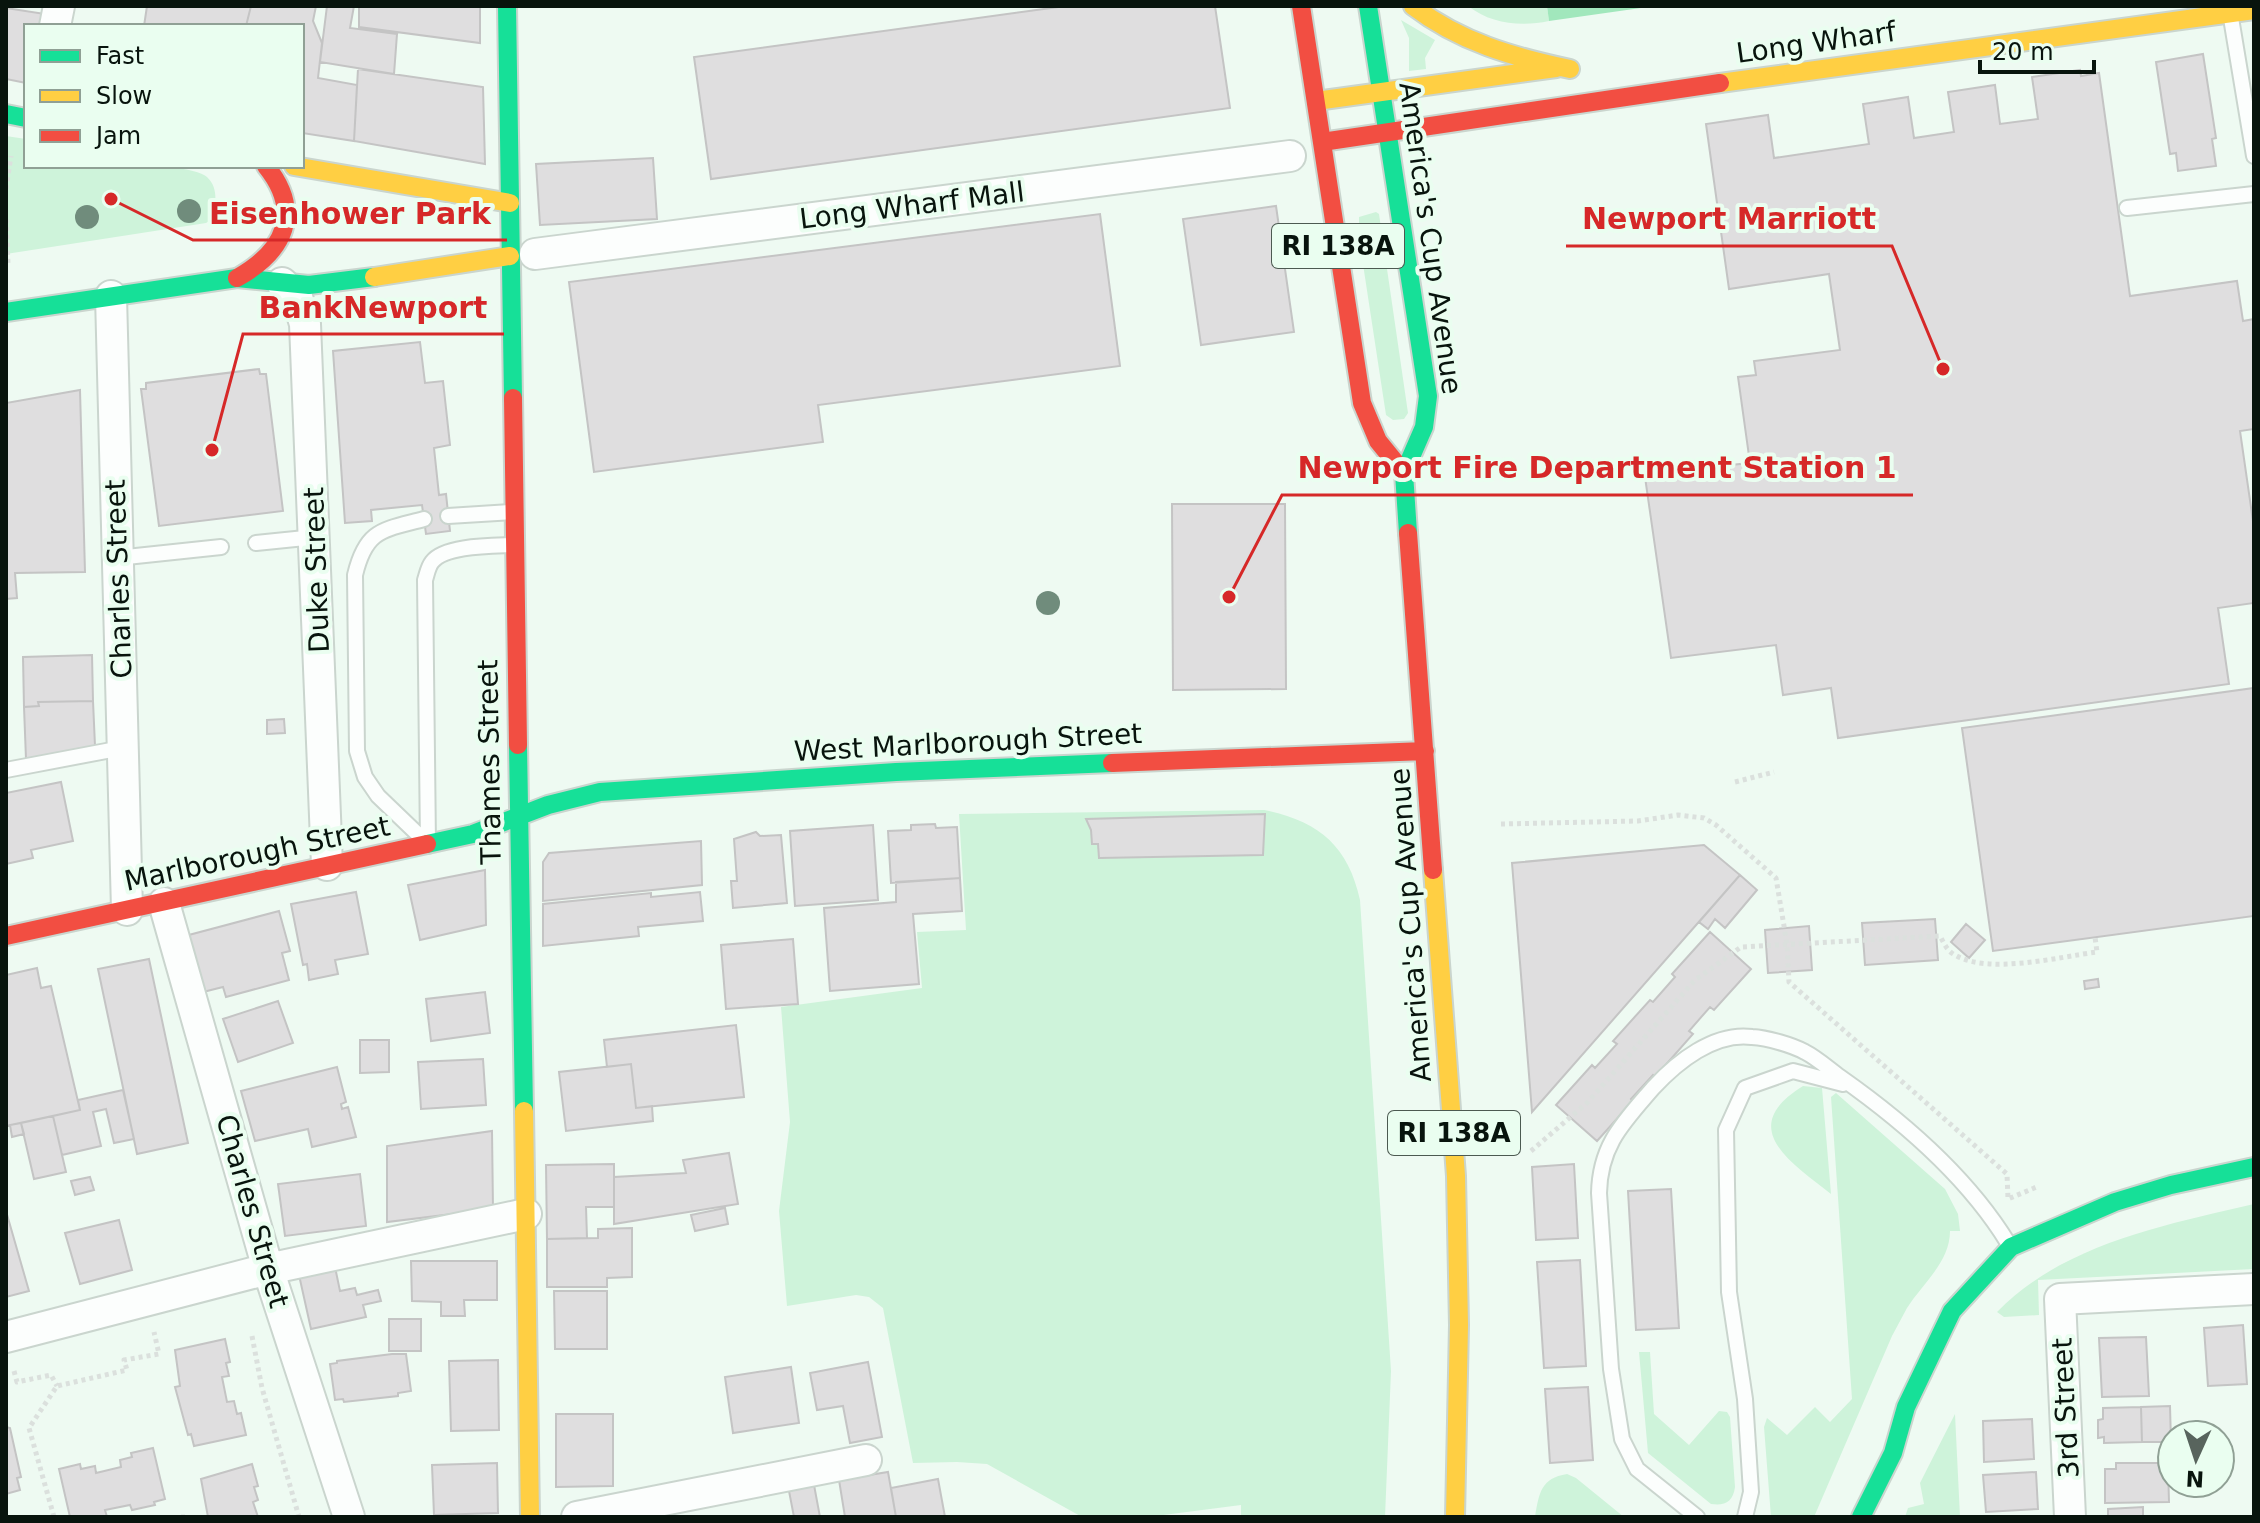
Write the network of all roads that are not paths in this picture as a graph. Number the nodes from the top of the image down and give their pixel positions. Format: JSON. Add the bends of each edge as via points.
{"nodes":[{"id":1,"x":507,"y":6,"type":"edge"},
{"id":2,"x":1301,"y":6,"type":"edge"},
{"id":3,"x":1368,"y":6,"type":"edge"},
{"id":4,"x":1413,"y":6,"type":"edge"},
{"id":5,"x":2254,"y":10,"type":"edge"},
{"id":6,"x":2230,"y":14,"type":"junction"},
{"id":7,"x":1613,"y":78,"type":"dead end"},
{"id":8,"x":1671,"y":90,"type":"junction"},
{"id":9,"x":1383,"y":91,"type":"junction"},
{"id":10,"x":1316,"y":101,"type":"junction"},
{"id":11,"x":1389,"y":132,"type":"junction"},
{"id":12,"x":1322,"y":142,"type":"junction"},
{"id":13,"x":1290,"y":156,"type":"dead end"},
{"id":14,"x":2254,"y":156,"type":"edge"},
{"id":15,"x":268,"y":168,"type":"edge"},
{"id":16,"x":304,"y":168,"type":"edge"},
{"id":17,"x":2254,"y":194,"type":"edge"},
{"id":18,"x":510,"y":203,"type":"junction"},
{"id":19,"x":2127,"y":208,"type":"dead end"},
{"id":20,"x":522,"y":255,"type":"junction"},
{"id":21,"x":237,"y":278,"type":"junction"},
{"id":22,"x":282,"y":283,"type":"junction"},
{"id":23,"x":111,"y":296,"type":"junction"},
{"id":24,"x":6,"y":312,"type":"edge"},
{"id":25,"x":1404,"y":473,"type":"junction"},
{"id":26,"x":514,"y":512,"type":"junction"},
{"id":27,"x":448,"y":516,"type":"dead end"},
{"id":28,"x":424,"y":519,"type":"dead end"},
{"id":29,"x":315,"y":537,"type":"junction"},
{"id":30,"x":256,"y":543,"type":"dead end"},
{"id":31,"x":514,"y":545,"type":"junction"},
{"id":32,"x":221,"y":547,"type":"dead end"},
{"id":33,"x":117,"y":558,"type":"junction"},
{"id":34,"x":122,"y":748,"type":"junction"},
{"id":35,"x":1425,"y":751,"type":"junction"},
{"id":36,"x":6,"y":770,"type":"edge"},
{"id":37,"x":518,"y":817,"type":"junction"},
{"id":38,"x":428,"y":844,"type":"junction"},
{"id":39,"x":327,"y":865,"type":"junction"},
{"id":40,"x":164,"y":903,"type":"junction"},
{"id":41,"x":127,"y":910,"type":"junction"},
{"id":42,"x":6,"y":936,"type":"edge"},
{"id":43,"x":1855,"y":1087,"type":"junction"},
{"id":44,"x":2254,"y":1167,"type":"edge"},
{"id":45,"x":526,"y":1214,"type":"junction"},
{"id":46,"x":2011,"y":1247,"type":"junction"},
{"id":47,"x":268,"y":1269,"type":"junction"},
{"id":48,"x":2254,"y":1289,"type":"edge"},
{"id":49,"x":6,"y":1337,"type":"edge"},
{"id":50,"x":866,"y":1460,"type":"dead end"},
{"id":51,"x":349,"y":1517,"type":"edge"},
{"id":52,"x":530,"y":1517,"type":"edge"},
{"id":53,"x":577,"y":1517,"type":"edge"},
{"id":54,"x":1455,"y":1517,"type":"edge"},
{"id":55,"x":1697,"y":1517,"type":"edge"},
{"id":56,"x":1745,"y":1517,"type":"edge"},
{"id":57,"x":1861,"y":1517,"type":"edge"},
{"id":58,"x":2070,"y":1517,"type":"edge"}],
"edges":[{"from":1,"to":18,"type":"main road","name":"Thames Street"},
{"from":2,"to":10,"type":"main road","number":"RI 138A"},
{"from":3,"to":9,"type":"main road","name":"America's Cup Avenue","number":"RI 138A"},
{"from":4,"to":9,"type":"main road","via":[[1472,42],[1577,71],[1538,69]]},
{"from":5,"to":6,"type":"main road","name":"Long Wharf"},
{"from":6,"to":8,"type":"main road","name":"Long Wharf"},
{"from":6,"to":14,"type":"lane"},
{"from":7,"to":8,"type":"main road","name":"Long Wharf"},
{"from":8,"to":11,"type":"main road","name":"Long Wharf"},
{"from":9,"to":10,"type":"main road"},
{"from":9,"to":11,"type":"main road","name":"America's Cup Avenue","number":"RI 138A"},
{"from":10,"to":12,"type":"main road","number":"RI 138A"},
{"from":11,"to":12,"type":"main road","name":"Long Wharf"},
{"from":11,"to":25,"type":"main road","name":"America's Cup Avenue","number":"RI 138A","via":[[1428,396],[1423,435]]},
{"from":12,"to":25,"type":"main road","number":"RI 138A","via":[[1362,403],[1377,442]]},
{"from":13,"to":20,"type":"street","name":"Long Wharf Mall"},
{"from":15,"to":21,"type":"main road","via":[[284,194],[280,242],[266,261]]},
{"from":16,"to":18,"type":"main road"},
{"from":17,"to":19,"type":"lane"},
{"from":18,"to":20,"type":"main road","name":"Thames Street"},
{"from":20,"to":22,"type":"main road","via":[[320,285]]},
{"from":20,"to":26,"type":"main road","name":"Thames Street"},
{"from":21,"to":22,"type":"main road"},
{"from":21,"to":23,"type":"main road"},
{"from":22,"to":29,"type":"street","name":"Duke Street","via":[[297,297],[304,315]]},
{"from":23,"to":24,"type":"main road"},
{"from":23,"to":33,"type":"street","name":"Charles Street"},
{"from":25,"to":35,"type":"main road","name":"America's Cup Avenue","number":"RI 138A"},
{"from":26,"to":27,"type":"lane"},
{"from":26,"to":31,"type":"main road","name":"Thames Street"},
{"from":28,"to":38,"type":"lane","via":[[381,531],[361,551],[355,575],[357,751],[378,796]]},
{"from":29,"to":30,"type":"lane"},
{"from":29,"to":39,"type":"street","name":"Duke Street"},
{"from":31,"to":37,"type":"main road","name":"Thames Street"},
{"from":31,"to":38,"type":"lane","via":[[441,554],[430,564],[425,580]]},
{"from":32,"to":33,"type":"lane"},
{"from":33,"to":34,"type":"street","name":"Charles Street"},
{"from":34,"to":36,"type":"lane"},
{"from":34,"to":41,"type":"street","name":"Charles Street"},
{"from":35,"to":37,"type":"main road","name":"West Marlborough Street","via":[[1016,766],[644,788],[575,797]]},
{"from":35,"to":54,"type":"main road","name":"America's Cup Avenue","number":"RI 138A","via":[[1456,1176]]},
{"from":37,"to":38,"type":"main road","name":"Marlborough Street"},
{"from":37,"to":45,"type":"main road","name":"Thames Street"},
{"from":38,"to":39,"type":"main road","name":"Marlborough Street"},
{"from":39,"to":40,"type":"main road","name":"Marlborough Street"},
{"from":40,"to":41,"type":"main road","name":"Marlborough Street"},
{"from":40,"to":47,"type":"street","name":"Charles Street"},
{"from":41,"to":42,"type":"main road","name":"Marlborough Street"},
{"from":43,"to":46,"type":"lane","via":[[1963,1182]]},
{"from":43,"to":55,"type":"lane","via":[[1805,1052],[1752,1036],[1725,1040],[1671,1068],[1606,1147],[1599,1193],[1611,1369],[1622,1439],[1637,1469]]},
{"from":43,"to":56,"type":"lane","via":[[1793,1071],[1745,1088],[1726,1130],[1729,1292],[1745,1399],[1751,1492]]},
{"from":44,"to":46,"type":"main road","via":[[2115,1202]]},
{"from":45,"to":47,"type":"street"},
{"from":45,"to":52,"type":"main road","name":"Thames Street"},
{"from":46,"to":57,"type":"main road","via":[[1952,1311]]},
{"from":47,"to":49,"type":"street"},
{"from":47,"to":51,"type":"street","name":"Charles Street"},
{"from":48,"to":58,"type":"street","name":"3rd Street","via":[[2060,1299]]},
{"from":50,"to":53,"type":"street"}]}
